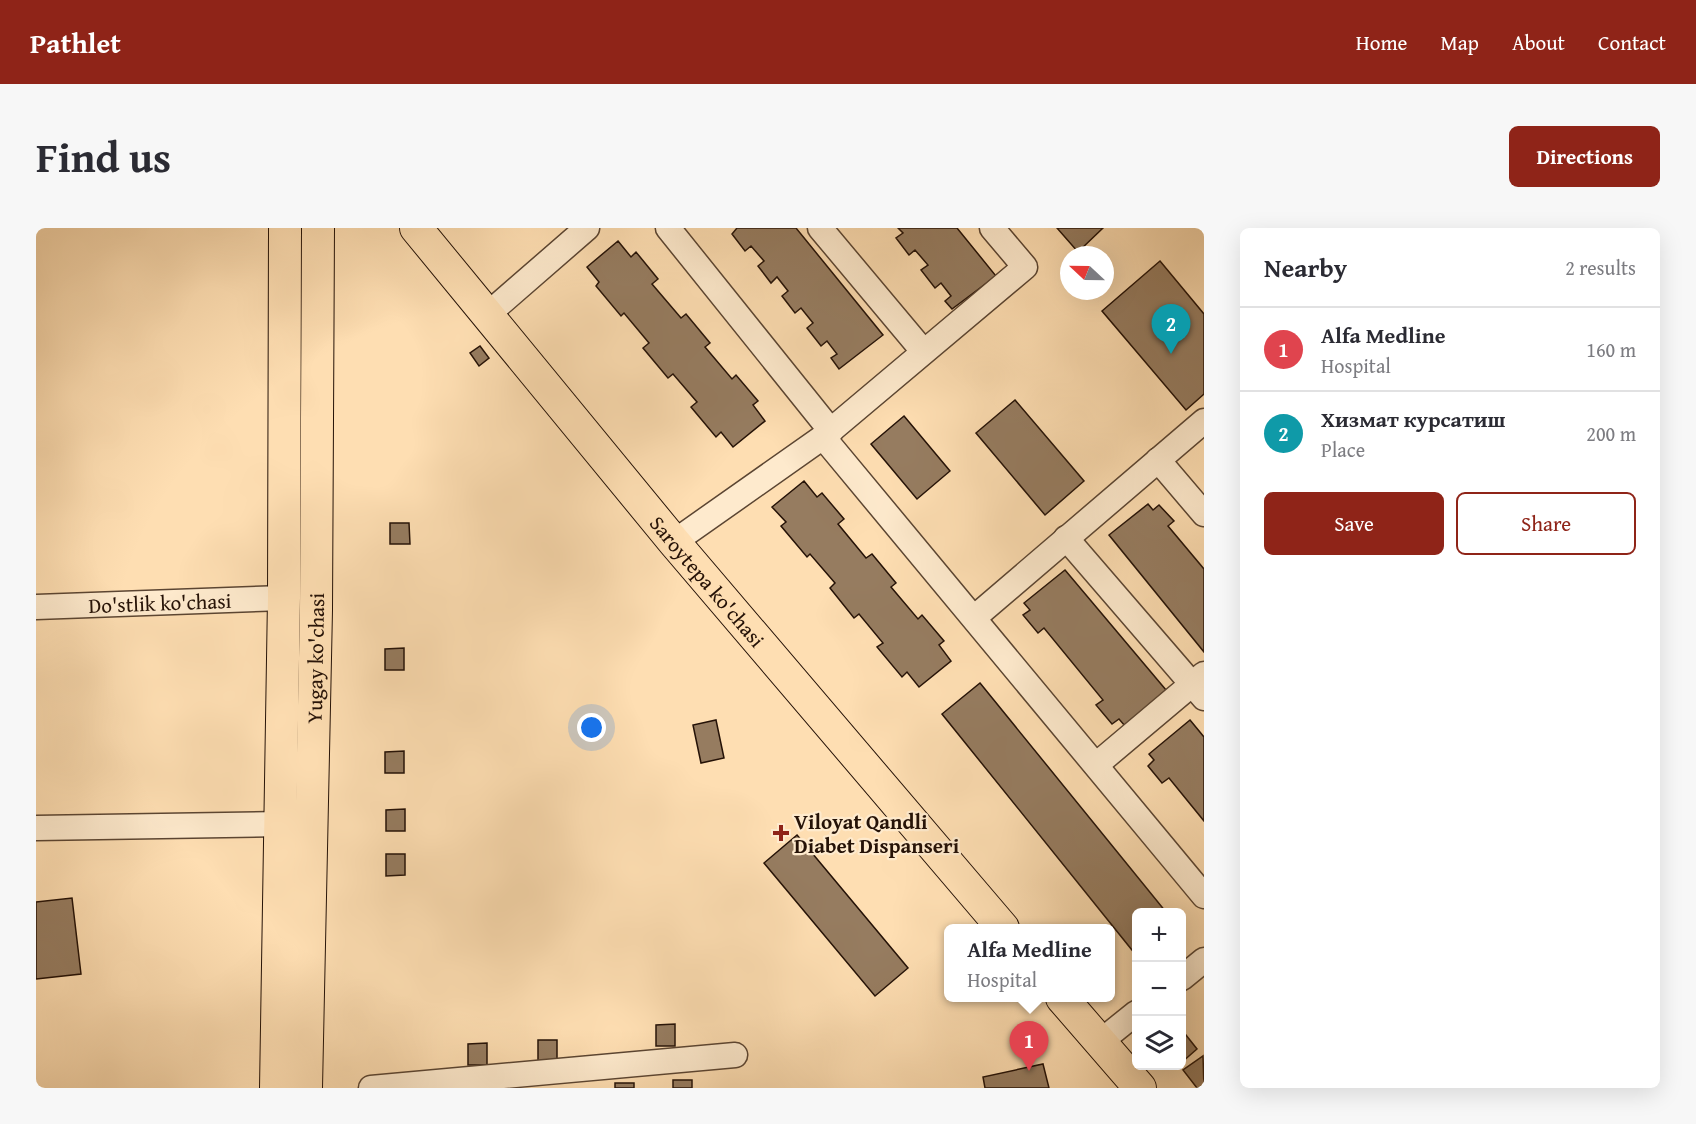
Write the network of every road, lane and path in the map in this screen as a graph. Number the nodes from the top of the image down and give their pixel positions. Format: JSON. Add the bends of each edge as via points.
{"nodes":[{"id":1,"x":285,"y":228,"type":"edge"},
{"id":2,"x":318,"y":228,"type":"edge"},
{"id":3,"x":416,"y":228,"type":"edge"},
{"id":4,"x":587,"y":228,"type":"edge"},
{"id":5,"x":668,"y":228,"type":"edge"},
{"id":6,"x":820,"y":228,"type":"edge"},
{"id":7,"x":992,"y":228,"type":"edge"},
{"id":8,"x":487,"y":315,"type":"junction"},
{"id":9,"x":923,"y":351,"type":"junction"},
{"id":10,"x":1204,"y":421,"type":"edge"},
{"id":11,"x":827,"y":434,"type":"junction"},
{"id":12,"x":1158,"y":460,"type":"junction"},
{"id":13,"x":1204,"y":514,"type":"edge"},
{"id":14,"x":1066,"y":538,"type":"junction"},
{"id":15,"x":674,"y":542,"type":"junction"},
{"id":16,"x":285,"y":598,"type":"junction"},
{"id":17,"x":36,"y":607,"type":"edge"},
{"id":18,"x":975,"y":617,"type":"junction"},
{"id":19,"x":1200,"y":685,"type":"edge"},
{"id":20,"x":1096,"y":765,"type":"junction"},
{"id":21,"x":280,"y":824,"type":"junction"},
{"id":22,"x":36,"y":828,"type":"edge"},
{"id":23,"x":1204,"y":896,"type":"edge"},
{"id":24,"x":1000,"y":924,"type":"edge"},
{"id":25,"x":1204,"y":960,"type":"edge"},
{"id":26,"x":1186,"y":975,"type":"edge"},
{"id":27,"x":1065,"y":1002,"type":"edge"},
{"id":28,"x":1133,"y":1016,"type":"edge"},
{"id":29,"x":1100,"y":1042,"type":"junction"},
{"id":30,"x":735,"y":1055,"type":"dead end"},
{"id":31,"x":276,"y":1088,"type":"edge"},
{"id":32,"x":306,"y":1088,"type":"edge"},
{"id":33,"x":370,"y":1088,"type":"edge"},
{"id":34,"x":1140,"y":1088,"type":"edge"}],
"edges":[{"from":1,"to":16,"type":"main road","name":"Yugay ko'chasi"},
{"from":2,"to":32,"type":"main road","name":"Yugay ko'chasi","via":[[316,610]]},
{"from":3,"to":8,"type":"main road","name":"Saroytepa ko'chasi"},
{"from":4,"to":8,"type":"street"},
{"from":5,"to":11,"type":"street"},
{"from":6,"to":9,"type":"street"},
{"from":7,"to":9,"type":"street","via":[[1025,267]]},
{"from":8,"to":15,"type":"main road","name":"Saroytepa ko'chasi"},
{"from":9,"to":11,"type":"street"},
{"from":10,"to":12,"type":"street"},
{"from":11,"to":15,"type":"street"},
{"from":11,"to":18,"type":"street"},
{"from":12,"to":13,"type":"street"},
{"from":12,"to":14,"type":"street"},
{"from":14,"to":18,"type":"street"},
{"from":14,"to":19,"type":"street"},
{"from":15,"to":24,"type":"main road","name":"Saroytepa ko'chasi"},
{"from":16,"to":17,"type":"street","name":"Do'stlik ko'chasi"},
{"from":16,"to":21,"type":"main road","name":"Yugay ko'chasi"},
{"from":18,"to":20,"type":"street"},
{"from":19,"to":20,"type":"street"},
{"from":20,"to":23,"type":"street"},
{"from":21,"to":22,"type":"street"},
{"from":21,"to":31,"type":"main road","name":"Yugay ko'chasi"},
{"from":25,"to":26,"type":"street"},
{"from":27,"to":29,"type":"main road"},
{"from":28,"to":29,"type":"street"},
{"from":29,"to":34,"type":"main road"},
{"from":30,"to":33,"type":"street"}]}
